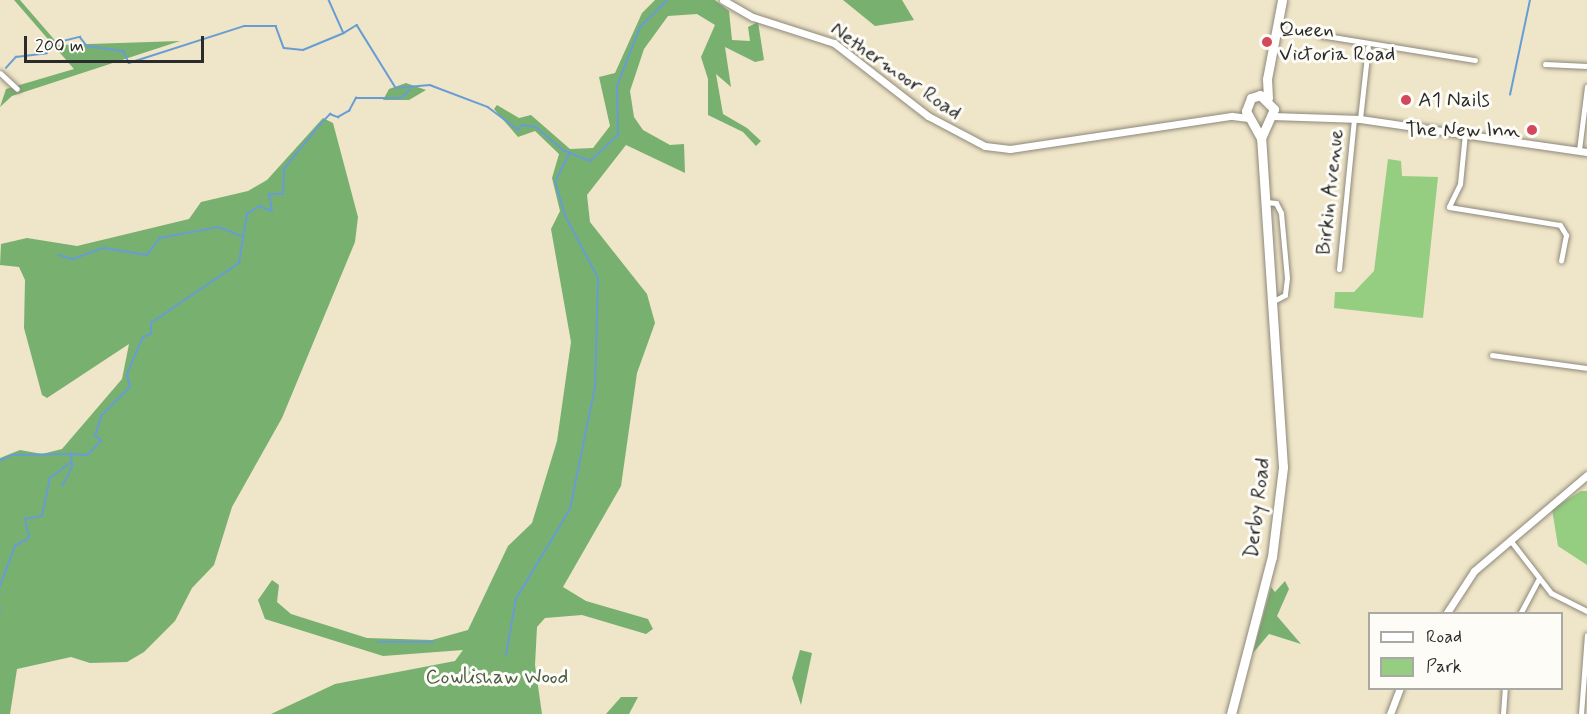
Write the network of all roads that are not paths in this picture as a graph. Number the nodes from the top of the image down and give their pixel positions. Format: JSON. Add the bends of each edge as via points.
{"nodes":[{"id":1,"x":723,"y":0,"type":"edge"},
{"id":2,"x":1282,"y":0,"type":"edge"},
{"id":3,"x":1320,"y":35,"type":"dead end"},
{"id":4,"x":1368,"y":47,"type":"junction"},
{"id":5,"x":1475,"y":60,"type":"dead end"},
{"id":6,"x":1545,"y":64,"type":"dead end"},
{"id":7,"x":1587,"y":66,"type":"edge"},
{"id":8,"x":0,"y":73,"type":"edge"},
{"id":9,"x":1267,"y":79,"type":"junction"},
{"id":10,"x":1587,"y":87,"type":"edge"},
{"id":11,"x":17,"y":89,"type":"dead end"},
{"id":12,"x":1256,"y":96,"type":"junction"},
{"id":13,"x":1271,"y":102,"type":"junction"},
{"id":14,"x":1246,"y":107,"type":"junction"},
{"id":15,"x":1288,"y":113,"type":"junction"},
{"id":16,"x":1232,"y":116,"type":"junction"},
{"id":17,"x":1270,"y":118,"type":"junction"},
{"id":18,"x":1251,"y":119,"type":"junction"},
{"id":19,"x":1357,"y":119,"type":"junction"},
{"id":20,"x":1465,"y":133,"type":"junction"},
{"id":21,"x":1262,"y":138,"type":"junction"},
{"id":22,"x":1583,"y":151,"type":"edge"},
{"id":23,"x":1266,"y":202,"type":"junction"},
{"id":24,"x":1561,"y":261,"type":"dead end"},
{"id":25,"x":1339,"y":270,"type":"dead end"},
{"id":26,"x":1273,"y":301,"type":"junction"},
{"id":27,"x":1492,"y":355,"type":"dead end"},
{"id":28,"x":1587,"y":368,"type":"edge"},
{"id":29,"x":1587,"y":475,"type":"edge"},
{"id":30,"x":1510,"y":540,"type":"junction"},
{"id":31,"x":1539,"y":579,"type":"junction"},
{"id":32,"x":1587,"y":611,"type":"edge"},
{"id":33,"x":1447,"y":612,"type":"edge"},
{"id":34,"x":1521,"y":612,"type":"edge"},
{"id":35,"x":1587,"y":635,"type":"edge"},
{"id":36,"x":1586,"y":665,"type":"edge"},
{"id":37,"x":1399,"y":690,"type":"edge"},
{"id":38,"x":1505,"y":690,"type":"edge"},
{"id":39,"x":1231,"y":714,"type":"edge"},
{"id":40,"x":1390,"y":714,"type":"edge"},
{"id":41,"x":1503,"y":714,"type":"edge"},
{"id":42,"x":1581,"y":714,"type":"edge"}],
"edges":[{"from":1,"to":16,"type":"street","name":"Nethermoor Road","via":[[753,17],[834,43],[915,108],[985,146],[1050,144]]},
{"from":2,"to":9,"type":"highway"},
{"from":3,"to":4,"type":"street"},
{"from":4,"to":5,"type":"street"},
{"from":4,"to":19,"type":"street","name":"Birkin Avenue"},
{"from":6,"to":7,"type":"street"},
{"from":8,"to":11,"type":"street"},
{"from":9,"to":12,"type":"highway"},
{"from":9,"to":13,"type":"highway"},
{"from":10,"to":22,"type":"street"},
{"from":12,"to":13,"type":"highway"},
{"from":12,"to":14,"type":"highway"},
{"from":13,"to":15,"type":"street"},
{"from":13,"to":17,"type":"highway"},
{"from":14,"to":16,"type":"street","name":"Nethermoor Road"},
{"from":14,"to":18,"type":"highway"},
{"from":15,"to":17,"type":"street"},
{"from":15,"to":19,"type":"street"},
{"from":16,"to":18,"type":"street","name":"Nethermoor Road"},
{"from":17,"to":18,"type":"highway"},
{"from":17,"to":21,"type":"highway"},
{"from":18,"to":21,"type":"highway"},
{"from":19,"to":20,"type":"street"},
{"from":19,"to":25,"type":"street","name":"Birkin Avenue"},
{"from":20,"to":22,"type":"street"},
{"from":20,"to":24,"type":"street","via":[[1460,184],[1449,207],[1565,228]]},
{"from":21,"to":23,"type":"highway","name":"Derby Road"},
{"from":23,"to":26,"type":"highway","name":"Derby Road"},
{"from":23,"to":26,"type":"street","via":[[1275,203],[1281,213],[1287,278],[1286,294]]},
{"from":26,"to":39,"type":"highway","name":"Derby Road","via":[[1281,492],[1272,557]]},
{"from":27,"to":28,"type":"street"},
{"from":29,"to":30,"type":"street"},
{"from":30,"to":31,"type":"street"},
{"from":30,"to":33,"type":"street","via":[[1474,571]]},
{"from":31,"to":32,"type":"street","via":[[1562,601]]},
{"from":31,"to":34,"type":"street"},
{"from":35,"to":36,"type":"street"},
{"from":36,"to":42,"type":"street"},
{"from":37,"to":40,"type":"street"},
{"from":38,"to":41,"type":"street"}]}
